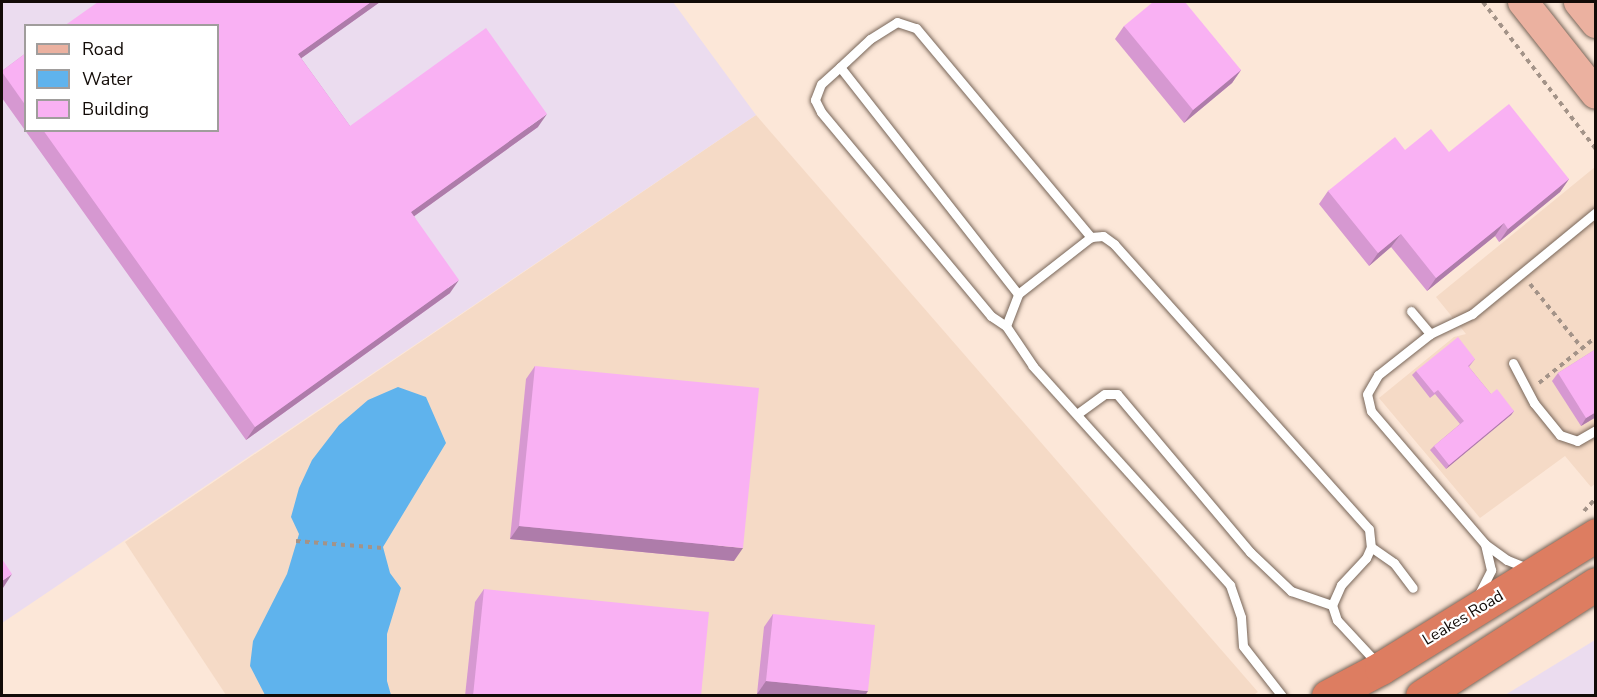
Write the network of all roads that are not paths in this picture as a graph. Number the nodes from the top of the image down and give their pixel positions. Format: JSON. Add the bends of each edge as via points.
{"nodes":[{"id":1,"x":1523,"y":2,"type":"edge"},
{"id":2,"x":1579,"y":2,"type":"edge"},
{"id":3,"x":1596,"y":23,"type":"edge"},
{"id":4,"x":840,"y":67,"type":"junction"},
{"id":5,"x":1596,"y":94,"type":"edge"},
{"id":6,"x":1596,"y":212,"type":"edge"},
{"id":7,"x":1091,"y":237,"type":"junction"},
{"id":8,"x":1018,"y":294,"type":"junction"},
{"id":9,"x":1411,"y":311,"type":"dead end"},
{"id":10,"x":1006,"y":326,"type":"junction"},
{"id":11,"x":1430,"y":334,"type":"junction"},
{"id":12,"x":1513,"y":363,"type":"dead end"},
{"id":13,"x":1077,"y":414,"type":"junction"},
{"id":14,"x":1596,"y":430,"type":"edge"},
{"id":15,"x":1596,"y":535,"type":"edge"},
{"id":16,"x":1485,"y":544,"type":"junction"},
{"id":17,"x":1371,"y":547,"type":"junction"},
{"id":18,"x":1540,"y":572,"type":"junction"},
{"id":19,"x":1596,"y":584,"type":"edge"},
{"id":20,"x":1413,"y":588,"type":"dead end"},
{"id":21,"x":1332,"y":605,"type":"junction"},
{"id":22,"x":1468,"y":614,"type":"junction"},
{"id":23,"x":1381,"y":668,"type":"junction"},
{"id":24,"x":1282,"y":696,"type":"edge"},
{"id":25,"x":1328,"y":696,"type":"edge"},
{"id":26,"x":1422,"y":696,"type":"edge"}],
"edges":[{"from":1,"to":5,"type":"main road"},
{"from":2,"to":3,"type":"main road"},
{"from":4,"to":7,"type":"lane","via":[[870,39],[897,22],[916,28]]},
{"from":4,"to":8,"type":"lane"},
{"from":4,"to":10,"type":"lane","via":[[821,84],[815,100],[821,112],[991,316]]},
{"from":6,"to":11,"type":"lane","via":[[1461,322]]},
{"from":7,"to":8,"type":"lane"},
{"from":7,"to":17,"type":"lane","via":[[1103,236],[1114,244],[1369,530]]},
{"from":8,"to":10,"type":"lane"},
{"from":9,"to":11,"type":"lane"},
{"from":10,"to":13,"type":"lane","via":[[1033,366]]},
{"from":11,"to":16,"type":"lane","via":[[1378,375],[1369,385],[1368,402]]},
{"from":12,"to":14,"type":"lane","via":[[1534,403],[1560,435],[1577,441]]},
{"from":13,"to":21,"type":"lane","via":[[1105,394],[1117,394],[1250,552],[1291,591]]},
{"from":13,"to":24,"type":"lane","via":[[1230,585],[1241,617],[1243,646]]},
{"from":15,"to":18,"type":"highway","name":"Leakes Road"},
{"from":16,"to":18,"type":"lane","via":[[1507,560]]},
{"from":16,"to":22,"type":"lane","via":[[1491,570]]},
{"from":17,"to":20,"type":"lane","via":[[1394,563]]},
{"from":17,"to":21,"type":"lane","via":[[1341,585]]},
{"from":18,"to":22,"type":"highway","name":"Leakes Road"},
{"from":19,"to":26,"type":"highway"},
{"from":21,"to":23,"type":"lane","via":[[1337,620]]},
{"from":22,"to":23,"type":"highway","name":"Leakes Road"},
{"from":23,"to":25,"type":"highway","name":"Leakes Road"}]}
